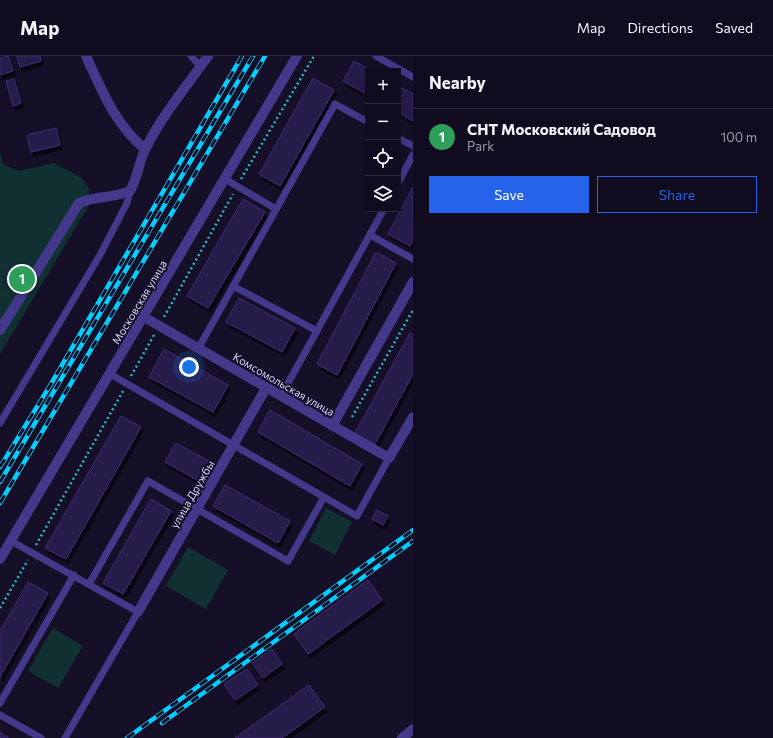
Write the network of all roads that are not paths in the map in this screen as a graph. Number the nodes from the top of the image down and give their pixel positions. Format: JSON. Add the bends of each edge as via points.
{"nodes":[{"id":1,"x":86,"y":56,"type":"edge"},
{"id":2,"x":191,"y":56,"type":"edge"},
{"id":3,"x":208,"y":56,"type":"edge"},
{"id":4,"x":297,"y":56,"type":"edge"},
{"id":5,"x":376,"y":56,"type":"edge"},
{"id":6,"x":201,"y":66,"type":"junction"},
{"id":7,"x":413,"y":77,"type":"edge"},
{"id":8,"x":365,"y":120,"type":"edge"},
{"id":9,"x":401,"y":140,"type":"edge"},
{"id":10,"x":413,"y":146,"type":"edge"},
{"id":11,"x":145,"y":149,"type":"junction"},
{"id":12,"x":413,"y":155,"type":"edge"},
{"id":13,"x":401,"y":177,"type":"edge"},
{"id":14,"x":225,"y":179,"type":"junction"},
{"id":15,"x":130,"y":191,"type":"junction"},
{"id":16,"x":276,"y":209,"type":"junction"},
{"id":17,"x":382,"y":212,"type":"edge"},
{"id":18,"x":370,"y":235,"type":"junction"},
{"id":19,"x":413,"y":260,"type":"edge"},
{"id":20,"x":413,"y":282,"type":"edge"},
{"id":21,"x":233,"y":286,"type":"junction"},
{"id":22,"x":144,"y":318,"type":"junction"},
{"id":23,"x":0,"y":330,"type":"edge"},
{"id":24,"x":317,"y":331,"type":"junction"},
{"id":25,"x":198,"y":349,"type":"junction"},
{"id":26,"x":110,"y":374,"type":"junction"},
{"id":27,"x":266,"y":388,"type":"junction"},
{"id":28,"x":281,"y":396,"type":"junction"},
{"id":29,"x":413,"y":417,"type":"edge"},
{"id":30,"x":0,"y":423,"type":"edge"},
{"id":31,"x":332,"y":426,"type":"junction"},
{"id":32,"x":234,"y":445,"type":"junction"},
{"id":33,"x":389,"y":458,"type":"junction"},
{"id":34,"x":324,"y":497,"type":"junction"},
{"id":35,"x":197,"y":509,"type":"junction"},
{"id":36,"x":11,"y":541,"type":"junction"},
{"id":37,"x":0,"y":559,"type":"edge"},
{"id":38,"x":74,"y":575,"type":"junction"},
{"id":39,"x":89,"y":584,"type":"junction"},
{"id":40,"x":138,"y":612,"type":"junction"},
{"id":41,"x":0,"y":703,"type":"edge"},
{"id":42,"x":0,"y":715,"type":"edge"},
{"id":43,"x":413,"y":729,"type":"edge"},
{"id":44,"x":41,"y":738,"type":"edge"},
{"id":45,"x":65,"y":738,"type":"edge"},
{"id":46,"x":402,"y":738,"type":"edge"}],
"edges":[{"from":1,"to":11,"type":"street","via":[[116,118],[126,132]]},
{"from":2,"to":6,"type":"lane"},
{"from":3,"to":6,"type":"street"},
{"from":4,"to":14,"type":"street","name":"Московская улица"},
{"from":5,"to":7,"type":"lane"},
{"from":6,"to":11,"type":"street","via":[[158,125]]},
{"from":8,"to":16,"type":"lane","via":[[335,104]]},
{"from":9,"to":10,"type":"lane"},
{"from":11,"to":15,"type":"street","via":[[135,183]]},
{"from":12,"to":13,"type":"lane"},
{"from":14,"to":16,"type":"lane"},
{"from":14,"to":22,"type":"street","name":"Московская улица"},
{"from":15,"to":23,"type":"street","via":[[79,203]]},
{"from":15,"to":30,"type":"lane","via":[[127,203],[100,255]]},
{"from":16,"to":21,"type":"lane"},
{"from":17,"to":18,"type":"lane"},
{"from":18,"to":19,"type":"lane"},
{"from":18,"to":24,"type":"lane"},
{"from":20,"to":31,"type":"street","name":"Комсомольская улица"},
{"from":21,"to":24,"type":"lane"},
{"from":21,"to":25,"type":"lane"},
{"from":22,"to":25,"type":"street","name":"Комсомольская улица"},
{"from":22,"to":26,"type":"street","name":"Московская улица"},
{"from":24,"to":28,"type":"lane"},
{"from":25,"to":27,"type":"street","name":"Комсомольская улица"},
{"from":26,"to":32,"type":"lane"},
{"from":26,"to":36,"type":"street","name":"Московская улица"},
{"from":27,"to":28,"type":"street","name":"Комсомольская улица"},
{"from":27,"to":32,"type":"street","name":"улица Дружбы"},
{"from":28,"to":31,"type":"street","name":"Комсомольская улица"},
{"from":29,"to":33,"type":"street"},
{"from":31,"to":33,"type":"street"},
{"from":32,"to":34,"type":"lane"},
{"from":32,"to":35,"type":"street","name":"улица Дружбы"},
{"from":33,"to":34,"type":"lane","via":[[357,516]]},
{"from":34,"to":35,"type":"lane","via":[[288,561]]},
{"from":35,"to":39,"type":"lane","via":[[148,481]]},
{"from":35,"to":40,"type":"street","name":"улица Дружбы"},
{"from":36,"to":37,"type":"street","name":"Московская улица"},
{"from":36,"to":38,"type":"lane"},
{"from":38,"to":39,"type":"lane"},
{"from":38,"to":41,"type":"lane"},
{"from":39,"to":40,"type":"lane"},
{"from":40,"to":45,"type":"lane"},
{"from":42,"to":44,"type":"lane"},
{"from":43,"to":46,"type":"street"}]}
